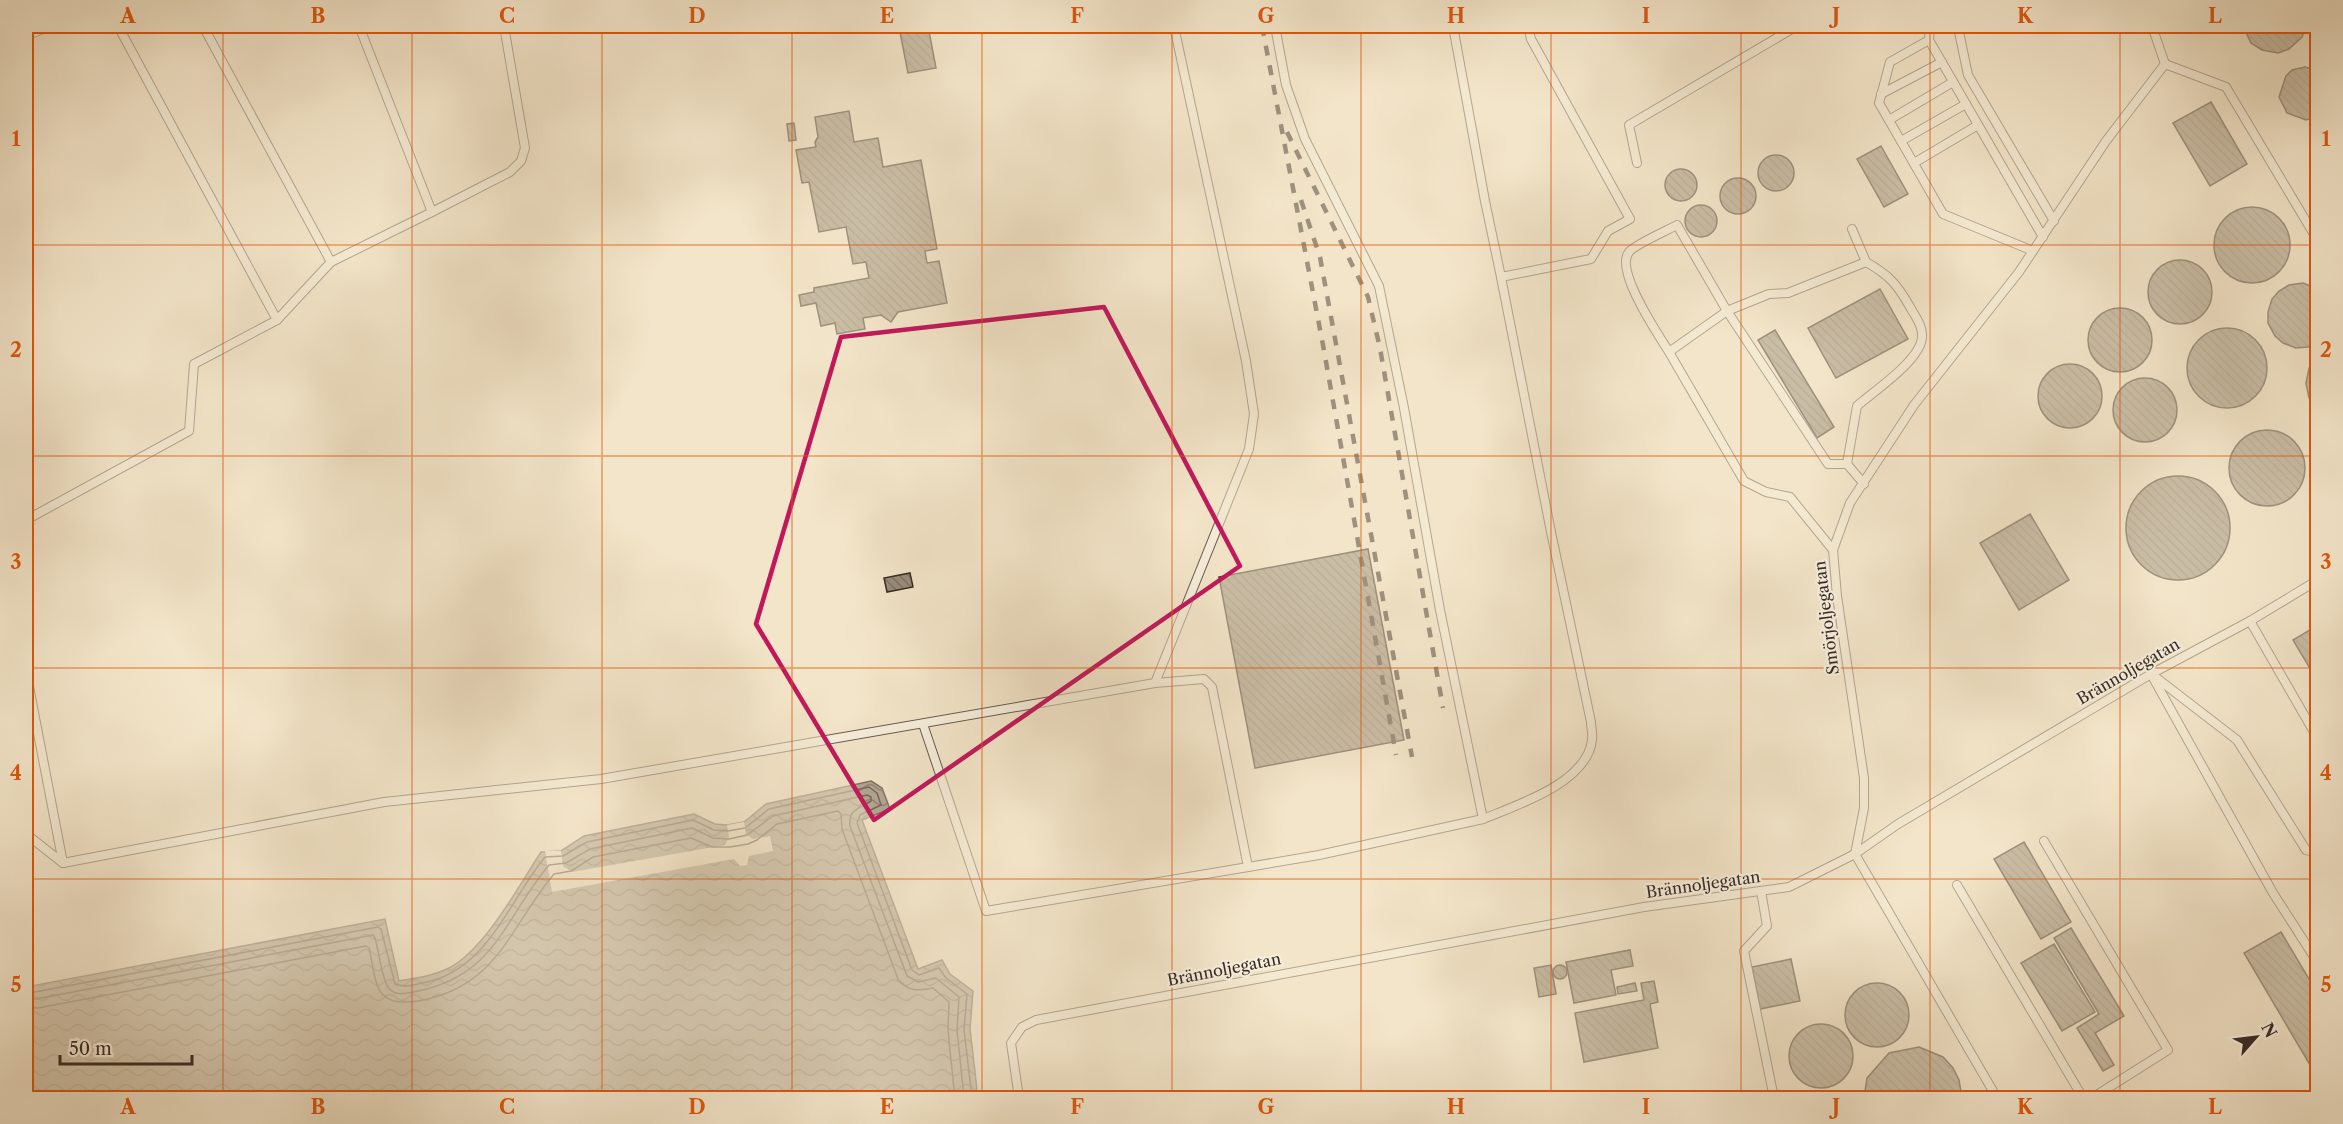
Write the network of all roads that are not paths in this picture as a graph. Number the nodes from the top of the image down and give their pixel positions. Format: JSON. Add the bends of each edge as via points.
{"nodes":[{"id":1,"x":50,"y":26,"type":"edge"},
{"id":2,"x":203,"y":26,"type":"edge"},
{"id":3,"x":359,"y":26,"type":"edge"},
{"id":4,"x":504,"y":26,"type":"edge"},
{"id":5,"x":1174,"y":26,"type":"edge"},
{"id":6,"x":1275,"y":26,"type":"edge"},
{"id":7,"x":1453,"y":26,"type":"edge"},
{"id":8,"x":1528,"y":26,"type":"edge"},
{"id":9,"x":1797,"y":26,"type":"edge"},
{"id":10,"x":1930,"y":26,"type":"edge"},
{"id":11,"x":1967,"y":26,"type":"edge"},
{"id":12,"x":2152,"y":26,"type":"edge"},
{"id":13,"x":122,"y":27,"type":"edge"},
{"id":14,"x":26,"y":36,"type":"edge"},
{"id":15,"x":1929,"y":40,"type":"junction"},
{"id":16,"x":1942,"y":62,"type":"junction"},
{"id":17,"x":2165,"y":64,"type":"junction"},
{"id":18,"x":1953,"y":82,"type":"junction"},
{"id":19,"x":1881,"y":94,"type":"junction"},
{"id":20,"x":1966,"y":104,"type":"junction"},
{"id":21,"x":1889,"y":120,"type":"junction"},
{"id":22,"x":1978,"y":125,"type":"junction"},
{"id":23,"x":1901,"y":141,"type":"junction"},
{"id":24,"x":1636,"y":163,"type":"dead end"},
{"id":25,"x":1914,"y":164,"type":"junction"},
{"id":26,"x":432,"y":212,"type":"junction"},
{"id":27,"x":2054,"y":221,"type":"junction"},
{"id":28,"x":1852,"y":229,"type":"dead end"},
{"id":29,"x":2043,"y":237,"type":"junction"},
{"id":30,"x":2318,"y":241,"type":"edge"},
{"id":31,"x":2033,"y":251,"type":"junction"},
{"id":32,"x":331,"y":262,"type":"junction"},
{"id":33,"x":1866,"y":262,"type":"junction"},
{"id":34,"x":1501,"y":277,"type":"junction"},
{"id":35,"x":1727,"y":311,"type":"junction"},
{"id":36,"x":277,"y":320,"type":"junction"},
{"id":37,"x":1669,"y":352,"type":"junction"},
{"id":38,"x":1847,"y":464,"type":"junction"},
{"id":39,"x":1864,"y":484,"type":"junction"},
{"id":40,"x":26,"y":519,"type":"edge"},
{"id":41,"x":1833,"y":550,"type":"junction"},
{"id":42,"x":2318,"y":580,"type":"edge"},
{"id":43,"x":2250,"y":621,"type":"junction"},
{"id":44,"x":26,"y":671,"type":"edge"},
{"id":45,"x":2151,"y":674,"type":"junction"},
{"id":46,"x":1155,"y":683,"type":"junction"},
{"id":47,"x":923,"y":723,"type":"junction"},
{"id":48,"x":2318,"y":739,"type":"edge"},
{"id":49,"x":1483,"y":819,"type":"junction"},
{"id":50,"x":26,"y":834,"type":"edge"},
{"id":51,"x":2044,"y":841,"type":"dead end"},
{"id":52,"x":2318,"y":853,"type":"edge"},
{"id":53,"x":1855,"y":854,"type":"junction"},
{"id":54,"x":63,"y":863,"type":"junction"},
{"id":55,"x":1248,"y":867,"type":"junction"},
{"id":56,"x":1957,"y":885,"type":"dead end"},
{"id":57,"x":1761,"y":891,"type":"junction"},
{"id":58,"x":2318,"y":963,"type":"edge"},
{"id":59,"x":1019,"y":1098,"type":"edge"},
{"id":60,"x":1773,"y":1098,"type":"edge"},
{"id":61,"x":1997,"y":1098,"type":"edge"},
{"id":62,"x":2083,"y":1098,"type":"edge"},
{"id":63,"x":2092,"y":1098,"type":"edge"}],
"edges":[{"from":1,"to":14,"type":"lane"},
{"from":2,"to":32,"type":"lane"},
{"from":3,"to":26,"type":"lane"},
{"from":4,"to":26,"type":"lane","via":[[525,148],[521,161],[510,172]]},
{"from":5,"to":46,"type":"lane","via":[[1254,414],[1249,449]]},
{"from":6,"to":49,"type":"lane","via":[[1286,85],[1305,139],[1379,286]]},
{"from":7,"to":34,"type":"lane"},
{"from":8,"to":34,"type":"lane","via":[[1531,39],[1630,219],[1608,231],[1592,259]]},
{"from":9,"to":24,"type":"lane","via":[[1629,125]]},
{"from":10,"to":15,"type":"lane"},
{"from":11,"to":27,"type":"lane","via":[[1959,32],[1968,75]]},
{"from":12,"to":17,"type":"lane"},
{"from":13,"to":36,"type":"lane"},
{"from":15,"to":16,"type":"lane"},
{"from":15,"to":19,"type":"lane","via":[[1890,62]]},
{"from":16,"to":18,"type":"lane"},
{"from":16,"to":19,"type":"lane"},
{"from":17,"to":27,"type":"lane","name":"Smörjoljegatan","via":[[2106,141]]},
{"from":17,"to":30,"type":"lane","via":[[2226,87]]},
{"from":18,"to":20,"type":"lane"},
{"from":18,"to":21,"type":"lane"},
{"from":19,"to":21,"type":"lane","via":[[1879,103]]},
{"from":20,"to":22,"type":"lane"},
{"from":20,"to":23,"type":"lane"},
{"from":21,"to":23,"type":"lane"},
{"from":22,"to":25,"type":"lane"},
{"from":22,"to":29,"type":"lane"},
{"from":23,"to":25,"type":"lane"},
{"from":25,"to":31,"type":"lane","via":[[1943,214]]},
{"from":26,"to":32,"type":"lane"},
{"from":27,"to":29,"type":"lane","name":"Smörjoljegatan"},
{"from":28,"to":33,"type":"lane"},
{"from":29,"to":31,"type":"lane","name":"Smörjoljegatan"},
{"from":31,"to":39,"type":"lane","name":"Smörjoljegatan","via":[[1914,405]]},
{"from":32,"to":36,"type":"lane"},
{"from":33,"to":35,"type":"lane","via":[[1788,293],[1769,294]]},
{"from":33,"to":38,"type":"lane","via":[[1886,273],[1901,292],[1920,323],[1923,338],[1914,357],[1857,406]]},
{"from":34,"to":49,"type":"lane","via":[[1592,741],[1585,758],[1565,782]]},
{"from":35,"to":37,"type":"lane"},
{"from":35,"to":37,"type":"lane","via":[[1677,225],[1629,251],[1624,261],[1627,277]]},
{"from":35,"to":38,"type":"lane","via":[[1828,464]]},
{"from":36,"to":40,"type":"lane","via":[[194,364],[189,430]]},
{"from":37,"to":41,"type":"lane","via":[[1744,481],[1766,492],[1790,497]]},
{"from":38,"to":39,"type":"lane"},
{"from":39,"to":41,"type":"lane","name":"Smörjoljegatan","via":[[1850,503]]},
{"from":41,"to":53,"type":"lane","name":"Smörjoljegatan","via":[[1864,778],[1864,808]]},
{"from":42,"to":43,"type":"lane","name":"Brännoljegatan"},
{"from":43,"to":45,"type":"lane","name":"Brännoljegatan"},
{"from":43,"to":48,"type":"lane"},
{"from":44,"to":54,"type":"lane"},
{"from":45,"to":52,"type":"lane","via":[[2237,740],[2306,850]]},
{"from":45,"to":53,"type":"lane","name":"Brännoljegatan","via":[[1898,824]]},
{"from":45,"to":58,"type":"lane","via":[[2273,893]]},
{"from":46,"to":47,"type":"lane"},
{"from":46,"to":55,"type":"lane","via":[[1204,680],[1212,687]]},
{"from":47,"to":54,"type":"lane","via":[[601,779],[384,802]]},
{"from":47,"to":55,"type":"lane","via":[[986,911]]},
{"from":49,"to":55,"type":"lane"},
{"from":50,"to":54,"type":"lane"},
{"from":51,"to":63,"type":"lane","via":[[2168,1050]]},
{"from":53,"to":57,"type":"lane","name":"Brännoljegatan","via":[[1789,887]]},
{"from":53,"to":61,"type":"lane"},
{"from":56,"to":62,"type":"lane"},
{"from":57,"to":59,"type":"lane","name":"Brännoljegatan","via":[[1644,907],[1036,1020],[1022,1027],[1011,1043]]},
{"from":57,"to":60,"type":"lane","via":[[1767,926],[1744,951]]}]}
